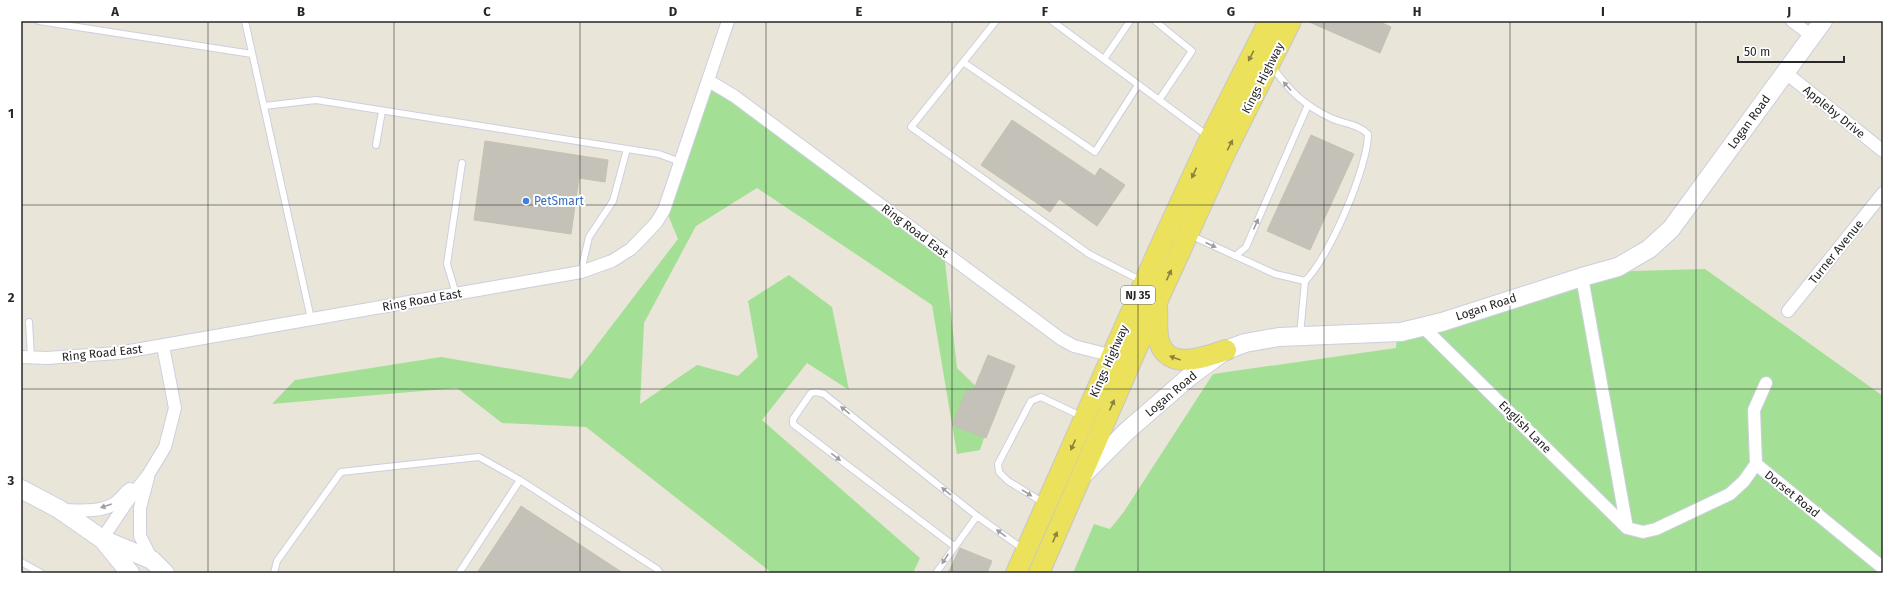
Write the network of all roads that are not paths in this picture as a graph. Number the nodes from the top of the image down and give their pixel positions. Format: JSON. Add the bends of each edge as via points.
{"nodes":[{"id":1,"x":39,"y":21,"type":"edge"},
{"id":2,"x":245,"y":21,"type":"edge"},
{"id":3,"x":728,"y":21,"type":"edge"},
{"id":4,"x":996,"y":21,"type":"edge"},
{"id":5,"x":1052,"y":21,"type":"edge"},
{"id":6,"x":1130,"y":21,"type":"edge"},
{"id":7,"x":1155,"y":21,"type":"edge"},
{"id":8,"x":1269,"y":21,"type":"edge"},
{"id":9,"x":1291,"y":21,"type":"edge"},
{"id":10,"x":1792,"y":21,"type":"edge"},
{"id":11,"x":1823,"y":21,"type":"edge"},
{"id":12,"x":1812,"y":36,"type":"junction"},
{"id":13,"x":252,"y":54,"type":"junction"},
{"id":14,"x":1104,"y":59,"type":"junction"},
{"id":15,"x":963,"y":62,"type":"junction"},
{"id":16,"x":1270,"y":63,"type":"junction"},
{"id":17,"x":1786,"y":72,"type":"junction"},
{"id":18,"x":709,"y":80,"type":"junction"},
{"id":19,"x":1138,"y":85,"type":"junction"},
{"id":20,"x":1159,"y":100,"type":"junction"},
{"id":21,"x":1308,"y":105,"type":"junction"},
{"id":22,"x":264,"y":106,"type":"junction"},
{"id":23,"x":382,"y":111,"type":"junction"},
{"id":24,"x":1210,"y":138,"type":"junction"},
{"id":25,"x":376,"y":145,"type":"dead end"},
{"id":26,"x":626,"y":149,"type":"junction"},
{"id":27,"x":1883,"y":151,"type":"edge"},
{"id":28,"x":680,"y":162,"type":"junction"},
{"id":29,"x":462,"y":163,"type":"dead end"},
{"id":30,"x":1883,"y":193,"type":"edge"},
{"id":31,"x":1188,"y":234,"type":"junction"},
{"id":32,"x":1235,"y":256,"type":"junction"},
{"id":33,"x":581,"y":272,"type":"junction"},
{"id":34,"x":1582,"y":277,"type":"junction"},
{"id":35,"x":1305,"y":281,"type":"junction"},
{"id":36,"x":1144,"y":282,"type":"junction"},
{"id":37,"x":456,"y":294,"type":"junction"},
{"id":38,"x":1157,"y":302,"type":"junction"},
{"id":39,"x":1788,"y":311,"type":"dead end"},
{"id":40,"x":311,"y":319,"type":"junction"},
{"id":41,"x":29,"y":322,"type":"dead end"},
{"id":42,"x":1423,"y":326,"type":"junction"},
{"id":43,"x":1300,"y":335,"type":"junction"},
{"id":44,"x":163,"y":346,"type":"junction"},
{"id":45,"x":1226,"y":350,"type":"junction"},
{"id":46,"x":1112,"y":355,"type":"junction"},
{"id":47,"x":26,"y":357,"type":"edge"},
{"id":48,"x":1131,"y":362,"type":"junction"},
{"id":49,"x":1766,"y":383,"type":"dead end"},
{"id":50,"x":1085,"y":418,"type":"junction"},
{"id":51,"x":1756,"y":464,"type":"junction"},
{"id":52,"x":148,"y":475,"type":"junction"},
{"id":53,"x":1080,"y":479,"type":"junction"},
{"id":54,"x":520,"y":480,"type":"junction"},
{"id":55,"x":21,"y":489,"type":"edge"},
{"id":56,"x":1047,"y":505,"type":"junction"},
{"id":57,"x":59,"y":510,"type":"junction"},
{"id":58,"x":977,"y":516,"type":"junction"},
{"id":59,"x":1627,"y":528,"type":"junction"},
{"id":60,"x":102,"y":539,"type":"junction"},
{"id":61,"x":954,"y":546,"type":"junction"},
{"id":62,"x":1026,"y":551,"type":"junction"},
{"id":63,"x":152,"y":560,"type":"junction"},
{"id":64,"x":21,"y":562,"type":"edge"},
{"id":65,"x":1883,"y":568,"type":"edge"},
{"id":66,"x":41,"y":573,"type":"edge"},
{"id":67,"x":130,"y":573,"type":"edge"},
{"id":68,"x":165,"y":573,"type":"edge"},
{"id":69,"x":274,"y":573,"type":"edge"},
{"id":70,"x":459,"y":573,"type":"edge"},
{"id":71,"x":660,"y":573,"type":"edge"},
{"id":72,"x":936,"y":573,"type":"edge"},
{"id":73,"x":1016,"y":573,"type":"edge"},
{"id":74,"x":1039,"y":573,"type":"edge"}],
"edges":[{"from":1,"to":13,"type":"lane"},
{"from":2,"to":13,"type":"lane"},
{"from":3,"to":18,"type":"street","name":"Ring Road East"},
{"from":4,"to":15,"type":"lane"},
{"from":5,"to":14,"type":"lane"},
{"from":6,"to":14,"type":"lane"},
{"from":7,"to":20,"type":"lane","via":[[1192,51]]},
{"from":8,"to":24,"type":"main road","name":"Kings Highway","number":"NJ 35","one_way":true},
{"from":9,"to":16,"type":"main road","name":"Kings Highway","number":"NJ 35"},
{"from":10,"to":12,"type":"street"},
{"from":11,"to":12,"type":"street","name":"Logan Road"},
{"from":12,"to":17,"type":"street","name":"Logan Road"},
{"from":13,"to":22,"type":"lane"},
{"from":14,"to":19,"type":"lane"},
{"from":15,"to":19,"type":"lane","via":[[1095,152]]},
{"from":15,"to":36,"type":"lane","via":[[911,127],[1089,254]]},
{"from":21,"to":16,"type":"lane","one_way":true,"via":[[1286,86]]},
{"from":31,"to":16,"type":"main road","name":"Kings Highway","number":"NJ 35","one_way":true},
{"from":17,"to":27,"type":"street","name":"Appleby Drive"},
{"from":17,"to":34,"type":"street","name":"Logan Road","via":[[1664,236],[1629,262]]},
{"from":18,"to":28,"type":"street","name":"Ring Road East"},
{"from":18,"to":46,"type":"street","name":"Ring Road East","via":[[1061,339],[1074,346]]},
{"from":19,"to":20,"type":"lane"},
{"from":20,"to":24,"type":"lane"},
{"from":32,"to":21,"type":"lane","one_way":true,"via":[[1246,247]]},
{"from":21,"to":35,"type":"lane","via":[[1332,119],[1363,129],[1368,134],[1368,146],[1336,232],[1313,273]]},
{"from":22,"to":23,"type":"lane","via":[[316,100]]},
{"from":22,"to":40,"type":"lane"},
{"from":23,"to":25,"type":"lane"},
{"from":23,"to":26,"type":"lane"},
{"from":24,"to":36,"type":"main road","name":"Kings Highway","number":"NJ 35","one_way":true},
{"from":26,"to":28,"type":"lane","via":[[658,154]]},
{"from":26,"to":33,"type":"lane","via":[[613,201],[589,237]]},
{"from":28,"to":33,"type":"street","name":"Ring Road East","via":[[664,210],[643,238],[612,261]]},
{"from":29,"to":37,"type":"lane","via":[[447,264]]},
{"from":30,"to":39,"type":"street","name":"Turner Avenue"},
{"from":31,"to":32,"type":"lane","one_way":true},
{"from":38,"to":31,"type":"main road","name":"Kings Highway","number":"NJ 35","one_way":true},
{"from":32,"to":35,"type":"lane","via":[[1275,274]]},
{"from":33,"to":37,"type":"street","name":"Ring Road East"},
{"from":34,"to":42,"type":"street","name":"Logan Road"},
{"from":34,"to":59,"type":"street"},
{"from":35,"to":43,"type":"lane"},
{"from":36,"to":46,"type":"main road","name":"Kings Highway","number":"NJ 35"},
{"from":37,"to":40,"type":"street","name":"Ring Road East"},
{"from":45,"to":38,"type":"main road","one_way":true,"via":[[1185,361],[1169,355],[1162,349],[1159,340]]},
{"from":38,"to":48,"type":"main road","name":"Kings Highway","number":"NJ 35"},
{"from":40,"to":44,"type":"street","name":"Ring Road East"},
{"from":41,"to":47,"type":"lane"},
{"from":42,"to":43,"type":"street","name":"Logan Road","via":[[1401,332]]},
{"from":42,"to":59,"type":"street","name":"English Lane"},
{"from":43,"to":45,"type":"street","name":"Logan Road","via":[[1245,343]]},
{"from":44,"to":47,"type":"street","name":"Ring Road East","via":[[96,355]]},
{"from":44,"to":52,"type":"street","via":[[174,408],[165,447]]},
{"from":45,"to":53,"type":"street","name":"Logan Road","via":[[1189,377],[1127,431]]},
{"from":46,"to":48,"type":"street","name":"Ring Road East"},
{"from":46,"to":50,"type":"main road","name":"Kings Highway","number":"NJ 35"},
{"from":53,"to":48,"type":"main road","name":"Kings Highway","number":"NJ 35","one_way":true},
{"from":49,"to":51,"type":"street","via":[[1754,410]]},
{"from":50,"to":56,"type":"main road","name":"Kings Highway","number":"NJ 35","one_way":true},
{"from":50,"to":56,"type":"lane","one_way":true,"via":[[1041,397],[1032,401],[998,464],[999,472],[1008,481]]},
{"from":51,"to":59,"type":"street","name":"Dorset Road","via":[[1744,481],[1730,494],[1656,529],[1644,532]]},
{"from":51,"to":65,"type":"street","name":"Dorset Road"},
{"from":52,"to":57,"type":"street","one_way":true,"via":[[114,504],[104,508]]},
{"from":52,"to":60,"type":"street"},
{"from":52,"to":63,"type":"street","via":[[140,508],[140,536]]},
{"from":74,"to":53,"type":"main road","name":"Kings Highway","number":"NJ 35","one_way":true},
{"from":54,"to":69,"type":"lane","via":[[479,457],[341,472],[277,561]]},
{"from":54,"to":70,"type":"lane"},
{"from":54,"to":71,"type":"lane"},
{"from":55,"to":57,"type":"street"},
{"from":56,"to":62,"type":"main road","name":"Kings Highway","number":"NJ 35"},
{"from":57,"to":60,"type":"street"},
{"from":58,"to":61,"type":"lane"},
{"from":58,"to":61,"type":"lane","one_way":true,"via":[[824,394],[811,393],[793,420],[793,424]]},
{"from":62,"to":58,"type":"lane","one_way":true},
{"from":60,"to":63,"type":"street"},
{"from":60,"to":67,"type":"street"},
{"from":61,"to":72,"type":"lane","one_way":true},
{"from":62,"to":73,"type":"main road","name":"Kings Highway","number":"NJ 35"},
{"from":63,"to":68,"type":"street"},
{"from":64,"to":66,"type":"lane"}]}
